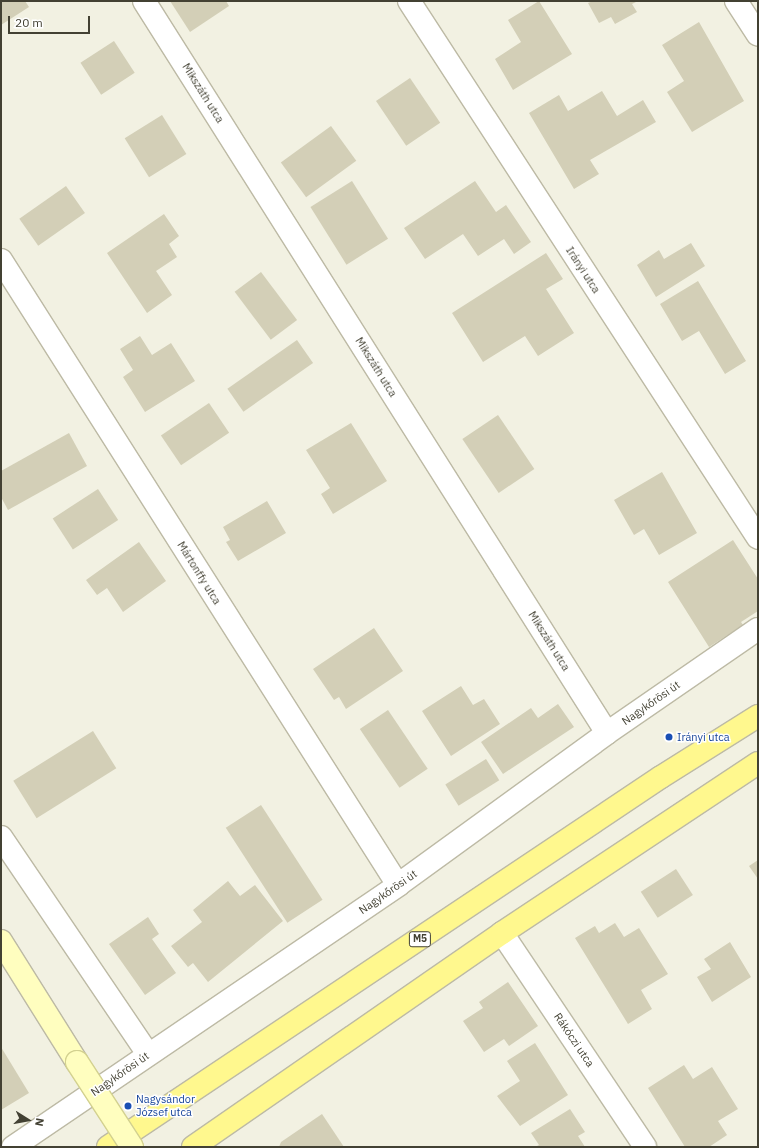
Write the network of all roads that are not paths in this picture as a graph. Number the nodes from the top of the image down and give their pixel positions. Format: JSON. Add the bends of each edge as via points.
{"nodes":[{"id":1,"x":144,"y":1,"type":"edge"},
{"id":2,"x":409,"y":1,"type":"edge"},
{"id":3,"x":736,"y":1,"type":"edge"},
{"id":4,"x":758,"y":35,"type":"edge"},
{"id":5,"x":1,"y":260,"type":"edge"},
{"id":6,"x":758,"y":538,"type":"edge"},
{"id":7,"x":758,"y":629,"type":"edge"},
{"id":8,"x":758,"y":716,"type":"edge"},
{"id":9,"x":607,"y":734,"type":"junction"},
{"id":10,"x":758,"y":763,"type":"edge"},
{"id":11,"x":1,"y":838,"type":"edge"},
{"id":12,"x":398,"y":885,"type":"junction"},
{"id":13,"x":502,"y":933,"type":"junction"},
{"id":14,"x":1,"y":941,"type":"edge"},
{"id":15,"x":148,"y":1054,"type":"junction"},
{"id":16,"x":200,"y":1145,"type":"edge"},
{"id":17,"x":13,"y":1147,"type":"edge"},
{"id":18,"x":108,"y":1147,"type":"edge"},
{"id":19,"x":132,"y":1147,"type":"edge"},
{"id":20,"x":645,"y":1147,"type":"edge"}],
"edges":[{"from":1,"to":9,"type":"street","name":"Mikszáth utca"},
{"from":2,"to":6,"type":"street","name":"Irányi utca"},
{"from":3,"to":4,"type":"street"},
{"from":5,"to":12,"type":"street","name":"Mártonffy utca"},
{"from":7,"to":9,"type":"street","name":"Nagykőrösi út"},
{"from":8,"to":18,"type":"main road","number":"M5","via":[[661,777]]},
{"from":9,"to":12,"type":"street","name":"Nagykőrösi út"},
{"from":10,"to":13,"type":"main road"},
{"from":11,"to":15,"type":"street"},
{"from":12,"to":15,"type":"street","name":"Nagykőrösi út"},
{"from":13,"to":16,"type":"main road"},
{"from":13,"to":20,"type":"street","name":"Rákóczi utca"},
{"from":14,"to":19,"type":"street","bridge":true},
{"from":15,"to":17,"type":"street","name":"Nagykőrösi út"}]}
